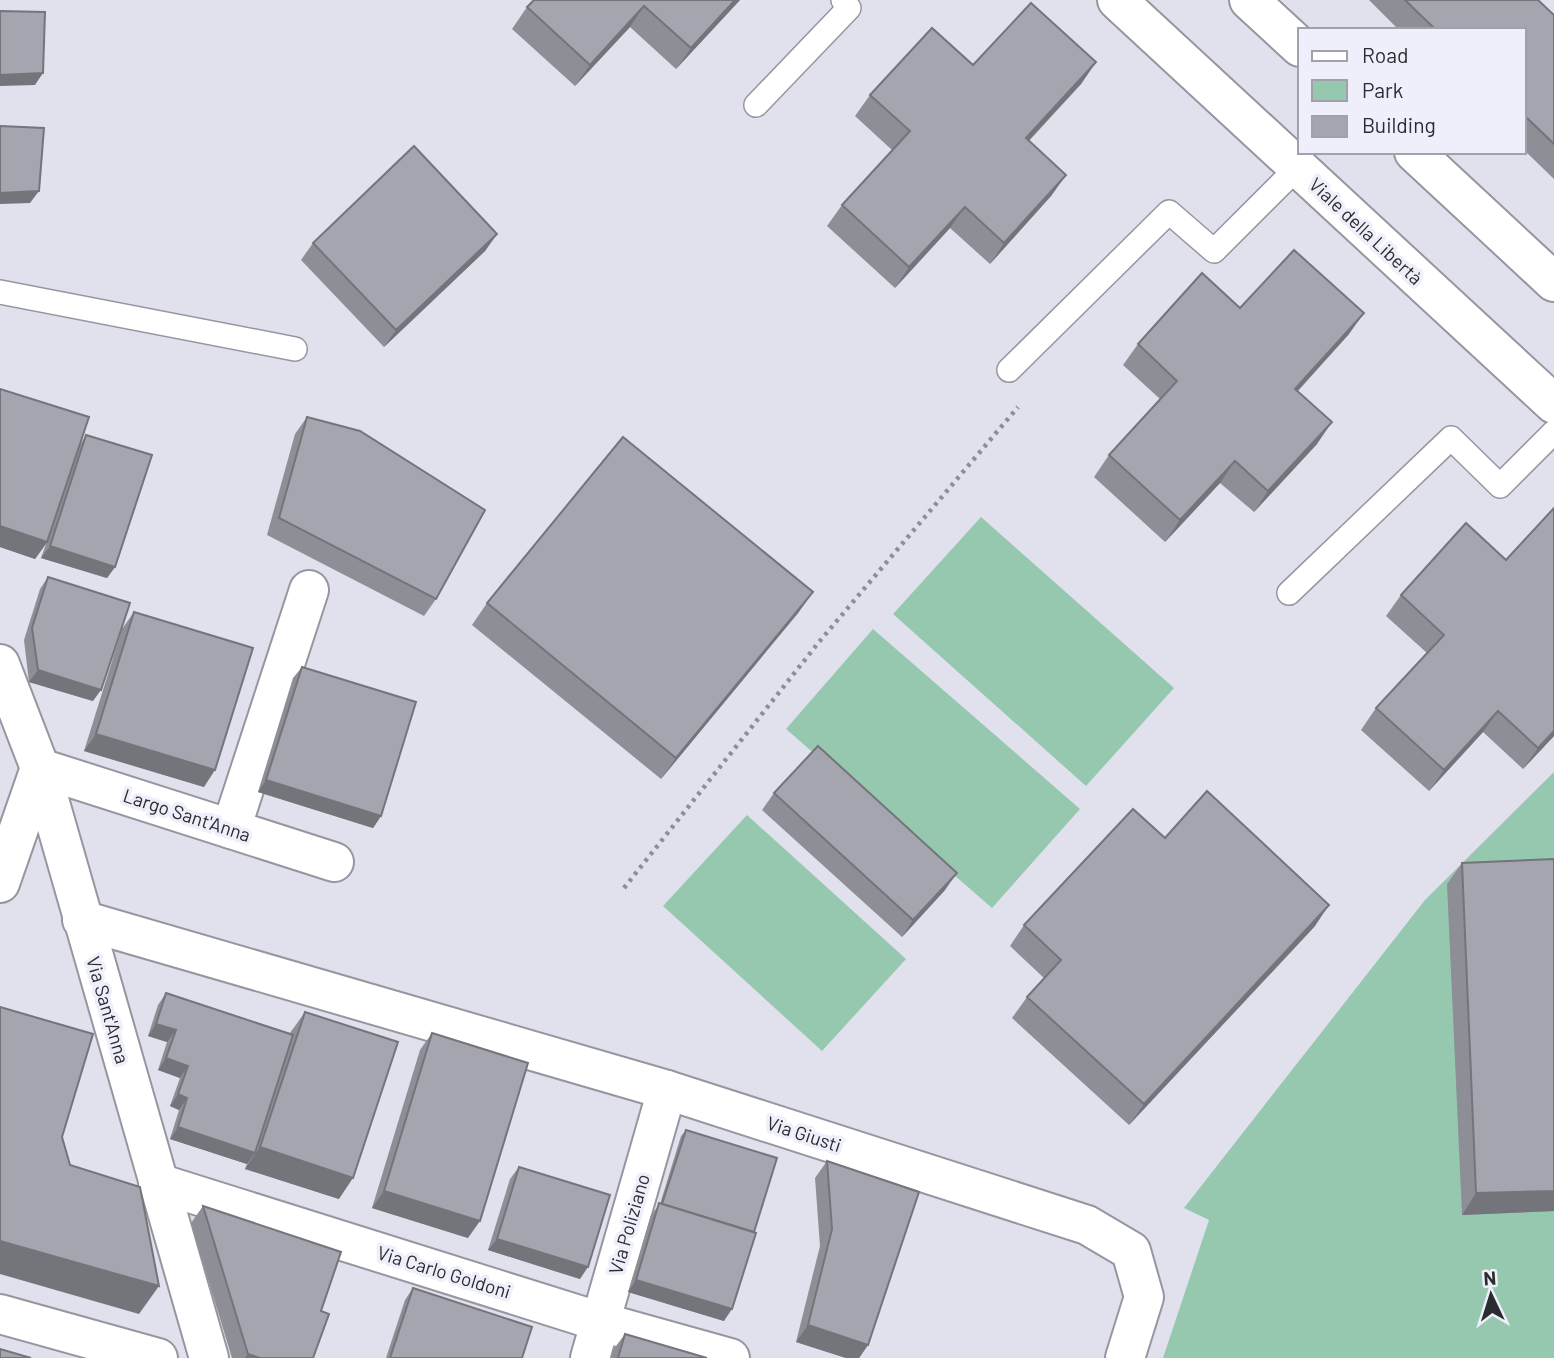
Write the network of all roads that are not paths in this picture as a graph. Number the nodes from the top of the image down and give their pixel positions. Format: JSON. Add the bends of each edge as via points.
{"nodes":[{"id":1,"x":843,"y":0,"type":"edge"},
{"id":2,"x":1117,"y":0,"type":"edge"},
{"id":3,"x":1249,"y":0,"type":"edge"},
{"id":4,"x":1298,"y":45,"type":"edge"},
{"id":5,"x":756,"y":105,"type":"dead end"},
{"id":6,"x":1416,"y":154,"type":"edge"},
{"id":7,"x":1298,"y":167,"type":"junction"},
{"id":8,"x":1554,"y":282,"type":"edge"},
{"id":9,"x":0,"y":292,"type":"edge"},
{"id":10,"x":295,"y":349,"type":"dead end"},
{"id":11,"x":1009,"y":370,"type":"road end"},
{"id":12,"x":1554,"y":404,"type":"edge"},
{"id":13,"x":1554,"y":432,"type":"edge"},
{"id":14,"x":309,"y":590,"type":"dead end"},
{"id":15,"x":1289,"y":593,"type":"dead end"},
{"id":16,"x":0,"y":664,"type":"edge"},
{"id":17,"x":40,"y":768,"type":"junction"},
{"id":18,"x":231,"y":828,"type":"junction"},
{"id":19,"x":334,"y":862,"type":"dead end"},
{"id":20,"x":0,"y":883,"type":"edge"},
{"id":21,"x":82,"y":920,"type":"junction"},
{"id":22,"x":667,"y":1090,"type":"junction"},
{"id":23,"x":159,"y":1183,"type":"junction"},
{"id":24,"x":0,"y":1314,"type":"edge"},
{"id":25,"x":601,"y":1322,"type":"junction"},
{"id":26,"x":158,"y":1358,"type":"edge"},
{"id":27,"x":209,"y":1358,"type":"edge"},
{"id":28,"x":590,"y":1358,"type":"edge"},
{"id":29,"x":730,"y":1358,"type":"edge"},
{"id":30,"x":1125,"y":1358,"type":"edge"}],
"edges":[{"from":1,"to":5,"type":"lane","via":[[849,8]]},
{"from":2,"to":7,"type":"street","name":"Viale della Libertà"},
{"from":3,"to":4,"type":"street"},
{"from":6,"to":8,"type":"street"},
{"from":7,"to":11,"type":"lane","via":[[1214,251],[1169,212]]},
{"from":7,"to":12,"type":"street","name":"Viale della Libertà"},
{"from":9,"to":10,"type":"lane"},
{"from":13,"to":15,"type":"lane","via":[[1500,486],[1451,438]]},
{"from":14,"to":18,"type":"street"},
{"from":16,"to":17,"type":"street","name":"Via Sant'Anna"},
{"from":17,"to":18,"type":"street","name":"Largo Sant'Anna"},
{"from":17,"to":20,"type":"street"},
{"from":17,"to":21,"type":"street","name":"Via Sant'Anna"},
{"from":18,"to":19,"type":"street","name":"Largo Sant'Anna"},
{"from":21,"to":22,"type":"street","name":"Via Giusti"},
{"from":21,"to":23,"type":"street","name":"Via Sant'Anna"},
{"from":22,"to":25,"type":"street","name":"Via Poliziano"},
{"from":22,"to":30,"type":"street","name":"Via Giusti","via":[[1087,1225],[1131,1251],[1144,1297]]},
{"from":23,"to":25,"type":"street","name":"Via Carlo Goldoni"},
{"from":23,"to":27,"type":"street","name":"Via Sant'Anna"},
{"from":24,"to":26,"type":"street"},
{"from":25,"to":28,"type":"street","name":"Via Poliziano"},
{"from":25,"to":29,"type":"street","name":"Via Carlo Goldoni"}]}
